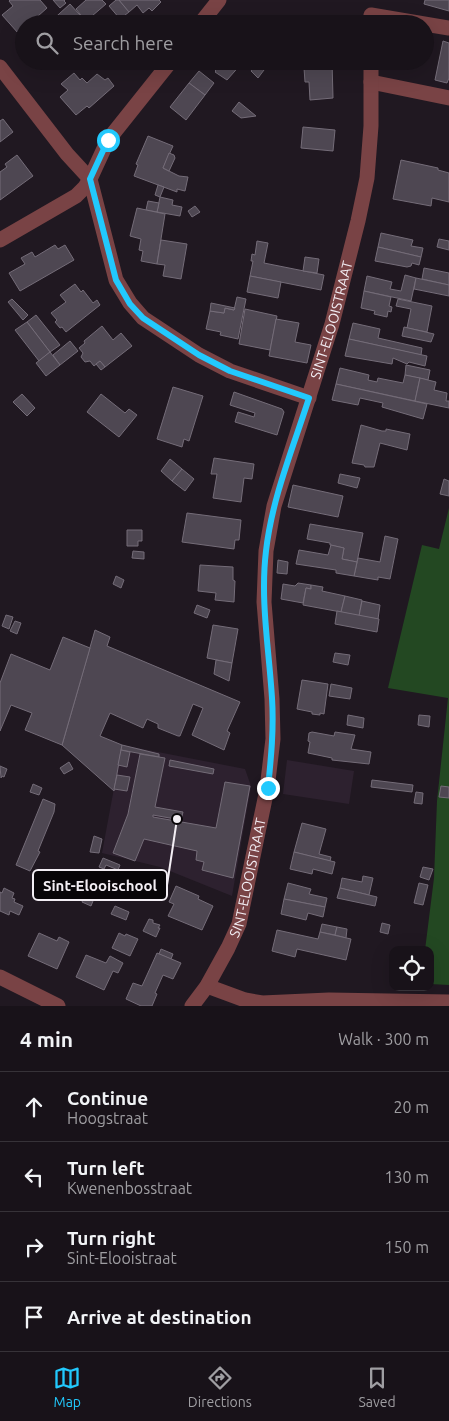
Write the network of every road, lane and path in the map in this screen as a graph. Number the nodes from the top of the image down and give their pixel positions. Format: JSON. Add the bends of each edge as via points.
{"nodes":[{"id":1,"x":220,"y":0,"type":"edge"},
{"id":2,"x":208,"y":15,"type":"edge"},
{"id":3,"x":434,"y":25,"type":"edge"},
{"id":4,"x":449,"y":28,"type":"edge"},
{"id":5,"x":0,"y":67,"type":"edge"},
{"id":6,"x":163,"y":70,"type":"edge"},
{"id":7,"x":371,"y":70,"type":"edge"},
{"id":8,"x":371,"y":82,"type":"junction"},
{"id":9,"x":449,"y":98,"type":"edge"},
{"id":10,"x":90,"y":179,"type":"junction"},
{"id":11,"x":0,"y":240,"type":"edge"},
{"id":12,"x":309,"y":398,"type":"junction"},
{"id":13,"x":0,"y":978,"type":"edge"},
{"id":14,"x":207,"y":986,"type":"junction"},
{"id":15,"x":449,"y":1002,"type":"edge"},
{"id":16,"x":58,"y":1006,"type":"edge"},
{"id":17,"x":192,"y":1006,"type":"edge"},
{"id":18,"x":448,"y":1006,"type":"edge"}],
"edges":[{"from":1,"to":2,"type":"street"},
{"from":3,"to":4,"type":"street"},
{"from":5,"to":10,"type":"street"},
{"from":6,"to":10,"type":"street","via":[[108,140]]},
{"from":7,"to":8,"type":"street","name":"SINT-ELOOISTRAAT"},
{"from":8,"to":9,"type":"street"},
{"from":8,"to":12,"type":"street","name":"SINT-ELOOISTRAAT","via":[[371,126],[358,221]]},
{"from":10,"to":11,"type":"street","via":[[76,196]]},
{"from":10,"to":12,"type":"street","via":[[116,280],[143,318],[230,371]]},
{"from":12,"to":14,"type":"street","name":"SINT-ELOOISTRAAT","via":[[274,506],[266,551],[264,602],[273,739],[268,788],[239,924]]},
{"from":13,"to":16,"type":"street"},
{"from":14,"to":15,"type":"street","via":[[262,1003],[329,1000]]},
{"from":14,"to":17,"type":"street","name":"SINT-ELOOISTRAAT"},
{"from":15,"to":18,"type":"street"}]}
